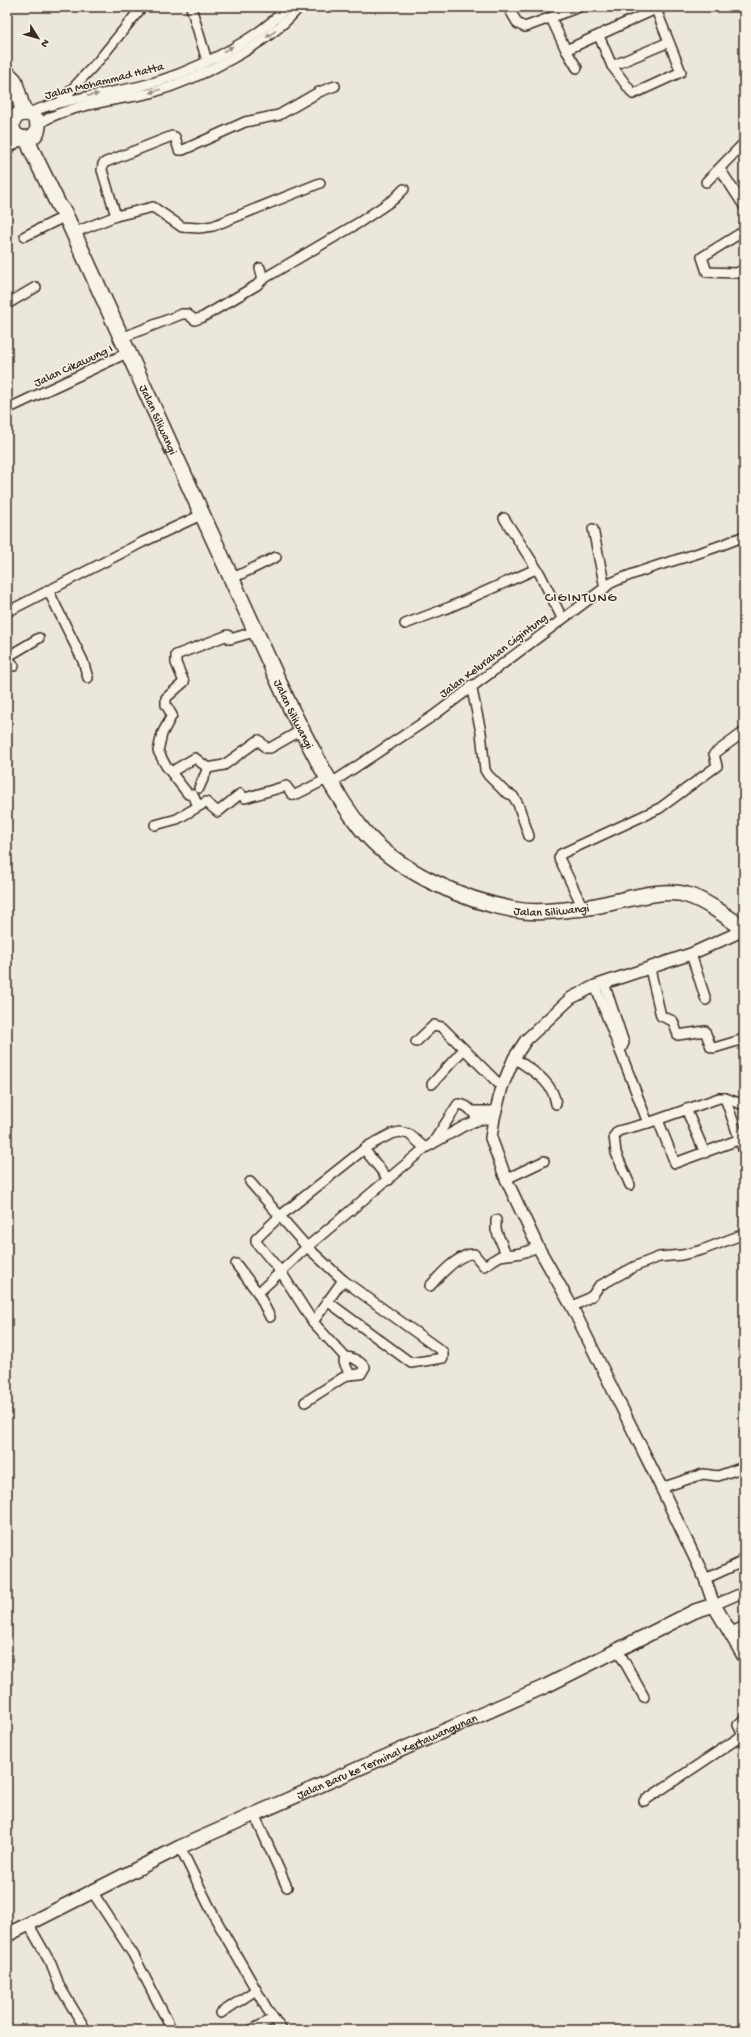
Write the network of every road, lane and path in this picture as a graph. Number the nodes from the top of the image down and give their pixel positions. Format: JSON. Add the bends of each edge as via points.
{"nodes":[{"id":1,"x":142,"y":7,"type":"edge"},
{"id":2,"x":192,"y":7,"type":"edge"},
{"id":3,"x":287,"y":7,"type":"edge"},
{"id":4,"x":299,"y":7,"type":"edge"},
{"id":5,"x":508,"y":7,"type":"edge"},
{"id":6,"x":578,"y":7,"type":"edge"},
{"id":7,"x":658,"y":8,"type":"edge"},
{"id":8,"x":551,"y":18,"type":"junction"},
{"id":9,"x":599,"y":36,"type":"junction"},
{"id":10,"x":669,"y":42,"type":"junction"},
{"id":11,"x":566,"y":50,"type":"junction"},
{"id":12,"x":207,"y":61,"type":"junction"},
{"id":13,"x":612,"y":66,"type":"junction"},
{"id":14,"x":577,"y":68,"type":"dead end"},
{"id":15,"x":187,"y":69,"type":"junction"},
{"id":16,"x":7,"y":73,"type":"edge"},
{"id":17,"x":189,"y":79,"type":"junction"},
{"id":18,"x":335,"y":86,"type":"dead end"},
{"id":19,"x":7,"y":90,"type":"edge"},
{"id":20,"x":61,"y":101,"type":"junction"},
{"id":21,"x":21,"y":128,"type":"edge"},
{"id":22,"x":744,"y":144,"type":"edge"},
{"id":23,"x":720,"y":169,"type":"junction"},
{"id":24,"x":706,"y":182,"type":"dead end"},
{"id":25,"x":320,"y":183,"type":"dead end"},
{"id":26,"x":404,"y":188,"type":"dead end"},
{"id":27,"x":744,"y":206,"type":"edge"},
{"id":28,"x":65,"y":214,"type":"junction"},
{"id":29,"x":116,"y":216,"type":"junction"},
{"id":30,"x":744,"y":231,"type":"edge"},
{"id":31,"x":73,"y":233,"type":"junction"},
{"id":32,"x":25,"y":236,"type":"dead end"},
{"id":33,"x":260,"y":268,"type":"dead end"},
{"id":34,"x":744,"y":269,"type":"edge"},
{"id":35,"x":263,"y":279,"type":"junction"},
{"id":36,"x":36,"y":287,"type":"dead end"},
{"id":37,"x":7,"y":304,"type":"edge"},
{"id":38,"x":121,"y":338,"type":"junction"},
{"id":39,"x":127,"y":353,"type":"junction"},
{"id":40,"x":7,"y":409,"type":"edge"},
{"id":41,"x":201,"y":515,"type":"junction"},
{"id":42,"x":504,"y":518,"type":"dead end"},
{"id":43,"x":593,"y":529,"type":"dead end"},
{"id":44,"x":744,"y":536,"type":"edge"},
{"id":45,"x":276,"y":557,"type":"dead end"},
{"id":46,"x":536,"y":568,"type":"junction"},
{"id":47,"x":231,"y":579,"type":"junction"},
{"id":48,"x":604,"y":588,"type":"junction"},
{"id":49,"x":48,"y":590,"type":"junction"},
{"id":50,"x":7,"y":612,"type":"edge"},
{"id":51,"x":562,"y":618,"type":"junction"},
{"id":52,"x":404,"y":624,"type":"dead end"},
{"id":53,"x":254,"y":632,"type":"junction"},
{"id":54,"x":39,"y":638,"type":"dead end"},
{"id":55,"x":7,"y":657,"type":"edge"},
{"id":56,"x":14,"y":666,"type":"dead end"},
{"id":57,"x":88,"y":678,"type":"dead end"},
{"id":58,"x":471,"y":685,"type":"junction"},
{"id":59,"x":302,"y":730,"type":"junction"},
{"id":60,"x":744,"y":732,"type":"edge"},
{"id":61,"x":208,"y":768,"type":"junction"},
{"id":62,"x":176,"y":769,"type":"dead end"},
{"id":63,"x":329,"y":782,"type":"junction"},
{"id":64,"x":199,"y":788,"type":"dead end"},
{"id":65,"x":198,"y":806,"type":"junction"},
{"id":66,"x":155,"y":825,"type":"dead end"},
{"id":67,"x":529,"y":836,"type":"dead end"},
{"id":68,"x":583,"y":908,"type":"junction"},
{"id":69,"x":744,"y":930,"type":"edge"},
{"id":70,"x":691,"y":954,"type":"junction"},
{"id":71,"x":650,"y":969,"type":"junction"},
{"id":72,"x":600,"y":985,"type":"junction"},
{"id":73,"x":706,"y":1000,"type":"dead end"},
{"id":74,"x":744,"y":1039,"type":"edge"},
{"id":75,"x":416,"y":1042,"type":"dead end"},
{"id":76,"x":463,"y":1050,"type":"junction"},
{"id":77,"x":514,"y":1058,"type":"junction"},
{"id":78,"x":432,"y":1084,"type":"dead end"},
{"id":79,"x":502,"y":1087,"type":"junction"},
{"id":80,"x":724,"y":1098,"type":"junction"},
{"id":81,"x":556,"y":1104,"type":"dead end"},
{"id":82,"x":744,"y":1105,"type":"edge"},
{"id":83,"x":686,"y":1109,"type":"junction"},
{"id":84,"x":472,"y":1111,"type":"junction"},
{"id":85,"x":494,"y":1114,"type":"junction"},
{"id":86,"x":478,"y":1120,"type":"junction"},
{"id":87,"x":658,"y":1120,"type":"junction"},
{"id":88,"x":648,"y":1123,"type":"junction"},
{"id":89,"x":738,"y":1140,"type":"junction"},
{"id":90,"x":428,"y":1147,"type":"junction"},
{"id":91,"x":364,"y":1148,"type":"junction"},
{"id":92,"x":744,"y":1152,"type":"edge"},
{"id":93,"x":705,"y":1153,"type":"junction"},
{"id":94,"x":544,"y":1161,"type":"dead end"},
{"id":95,"x":506,"y":1179,"type":"junction"},
{"id":96,"x":389,"y":1180,"type":"junction"},
{"id":97,"x":250,"y":1182,"type":"dead end"},
{"id":98,"x":630,"y":1185,"type":"dead end"},
{"id":99,"x":280,"y":1216,"type":"junction"},
{"id":100,"x":496,"y":1220,"type":"dead end"},
{"id":101,"x":744,"y":1234,"type":"edge"},
{"id":102,"x":307,"y":1247,"type":"junction"},
{"id":103,"x":538,"y":1247,"type":"junction"},
{"id":104,"x":506,"y":1254,"type":"junction"},
{"id":105,"x":236,"y":1264,"type":"dead end"},
{"id":106,"x":281,"y":1272,"type":"junction"},
{"id":107,"x":343,"y":1280,"type":"junction"},
{"id":108,"x":430,"y":1286,"type":"dead end"},
{"id":109,"x":258,"y":1293,"type":"junction"},
{"id":110,"x":327,"y":1301,"type":"junction"},
{"id":111,"x":572,"y":1308,"type":"junction"},
{"id":112,"x":270,"y":1317,"type":"dead end"},
{"id":113,"x":313,"y":1322,"type":"junction"},
{"id":114,"x":344,"y":1357,"type":"junction"},
{"id":115,"x":350,"y":1375,"type":"junction"},
{"id":116,"x":305,"y":1402,"type":"dead end"},
{"id":117,"x":744,"y":1467,"type":"edge"},
{"id":118,"x":661,"y":1488,"type":"junction"},
{"id":119,"x":744,"y":1561,"type":"edge"},
{"id":120,"x":705,"y":1579,"type":"junction"},
{"id":121,"x":744,"y":1592,"type":"edge"},
{"id":122,"x":714,"y":1605,"type":"junction"},
{"id":123,"x":744,"y":1626,"type":"edge"},
{"id":124,"x":730,"y":1633,"type":"junction"},
{"id":125,"x":618,"y":1650,"type":"junction"},
{"id":126,"x":744,"y":1656,"type":"edge"},
{"id":127,"x":644,"y":1697,"type":"dead end"},
{"id":128,"x":744,"y":1719,"type":"edge"},
{"id":129,"x":644,"y":1802,"type":"dead end"},
{"id":130,"x":255,"y":1816,"type":"junction"},
{"id":131,"x":180,"y":1848,"type":"junction"},
{"id":132,"x":287,"y":1887,"type":"dead end"},
{"id":133,"x":92,"y":1892,"type":"junction"},
{"id":134,"x":29,"y":1925,"type":"junction"},
{"id":135,"x":7,"y":1935,"type":"edge"},
{"id":136,"x":256,"y":1990,"type":"junction"},
{"id":137,"x":220,"y":2013,"type":"dead end"},
{"id":138,"x":273,"y":2019,"type":"junction"},
{"id":139,"x":86,"y":2030,"type":"edge"},
{"id":140,"x":172,"y":2030,"type":"edge"},
{"id":141,"x":251,"y":2030,"type":"edge"},
{"id":142,"x":282,"y":2030,"type":"edge"}],
"edges":[{"from":1,"to":20,"type":"street","via":[[99,60]]},
{"from":2,"to":12,"type":"street"},
{"from":12,"to":3,"type":"street","name":"Jalan Mohammad Hatta","one_way":true,"via":[[267,26]]},
{"from":4,"to":17,"type":"street","name":"Jalan Mohammad Hatta","one_way":true,"via":[[281,27],[268,36]]},
{"from":5,"to":8,"type":"street","via":[[518,24],[525,27]]},
{"from":6,"to":8,"type":"street"},
{"from":7,"to":9,"type":"street"},
{"from":7,"to":10,"type":"street"},
{"from":8,"to":11,"type":"street"},
{"from":9,"to":11,"type":"street"},
{"from":9,"to":13,"type":"street"},
{"from":10,"to":13,"type":"street"},
{"from":10,"to":13,"type":"street","via":[[681,72],[633,94]]},
{"from":11,"to":14,"type":"street"},
{"from":12,"to":15,"type":"street","name":"Jalan Mohammad Hatta"},
{"from":15,"to":17,"type":"street"},
{"from":20,"to":15,"type":"street","name":"Jalan Mohammad Hatta","one_way":true,"via":[[141,86]]},
{"from":16,"to":21,"type":"main road","name":"Jalan Siliwangi","via":[[14,80]]},
{"from":17,"to":21,"type":"street","name":"Jalan Mohammad Hatta","one_way":true,"via":[[152,92],[56,114],[40,123]]},
{"from":18,"to":29,"type":"street","via":[[319,92],[279,115],[252,120],[183,150],[179,150],[175,137],[172,136],[106,162],[102,170]]},
{"from":19,"to":21,"type":"main road","name":"Jalan Siliwangi"},
{"from":20,"to":21,"type":"street","name":"Jalan Mohammad Hatta"},
{"from":21,"to":28,"type":"main road","name":"Jalan Siliwangi"},
{"from":22,"to":23,"type":"street"},
{"from":23,"to":24,"type":"street"},
{"from":23,"to":27,"type":"street"},
{"from":25,"to":29,"type":"street","via":[[228,220],[199,228],[182,227],[153,207]]},
{"from":26,"to":35,"type":"street","via":[[394,199],[360,222]]},
{"from":28,"to":31,"type":"main road","name":"Jalan Siliwangi"},
{"from":28,"to":32,"type":"street"},
{"from":29,"to":31,"type":"street"},
{"from":30,"to":34,"type":"street","via":[[702,257],[707,272],[737,273]]},
{"from":31,"to":38,"type":"main road","name":"Jalan Siliwangi"},
{"from":33,"to":35,"type":"street"},
{"from":35,"to":38,"type":"street","via":[[198,319],[182,314]]},
{"from":36,"to":37,"type":"street"},
{"from":38,"to":39,"type":"main road","name":"Jalan Siliwangi"},
{"from":39,"to":40,"type":"street","name":"Jalan Cikawung I"},
{"from":39,"to":41,"type":"main road","name":"Jalan Siliwangi"},
{"from":41,"to":47,"type":"main road","name":"Jalan Siliwangi"},
{"from":41,"to":49,"type":"street"},
{"from":42,"to":46,"type":"street"},
{"from":43,"to":48,"type":"street"},
{"from":44,"to":48,"type":"street","name":"Jalan Kelurahan Cigintung","via":[[689,557],[635,572]]},
{"from":45,"to":47,"type":"street"},
{"from":46,"to":51,"type":"street"},
{"from":46,"to":52,"type":"street","via":[[450,608]]},
{"from":47,"to":53,"type":"main road","name":"Jalan Siliwangi"},
{"from":48,"to":51,"type":"street","name":"Jalan Kelurahan Cigintung"},
{"from":49,"to":50,"type":"street"},
{"from":49,"to":57,"type":"street","via":[[83,661]]},
{"from":51,"to":58,"type":"street","name":"Jalan Kelurahan Cigintung"},
{"from":53,"to":59,"type":"main road","name":"Jalan Siliwangi"},
{"from":53,"to":65,"type":"street","via":[[230,639],[228,635],[176,655],[176,663],[184,681],[165,700],[172,715],[162,734],[158,751],[166,766],[188,794],[194,797]]},
{"from":54,"to":55,"type":"street"},
{"from":55,"to":56,"type":"street"},
{"from":58,"to":63,"type":"street","name":"Jalan Kelurahan Cigintung","via":[[433,716]]},
{"from":58,"to":67,"type":"street","via":[[481,732],[485,770],[504,791],[513,796]]},
{"from":59,"to":61,"type":"street","via":[[270,748],[266,748],[260,740],[224,765]]},
{"from":59,"to":63,"type":"main road","name":"Jalan Siliwangi"},
{"from":60,"to":68,"type":"street","via":[[714,754],[717,766],[666,804],[561,854],[559,858]]},
{"from":61,"to":62,"type":"street","via":[[195,758]]},
{"from":61,"to":64,"type":"street"},
{"from":63,"to":65,"type":"street","name":"Jalan Kelurahan Cigintung","via":[[295,795],[286,786],[244,798],[240,794],[218,812],[206,803]]},
{"from":63,"to":68,"type":"main road","name":"Jalan Siliwangi","via":[[361,829],[379,848],[414,872],[440,885],[490,904],[518,910]]},
{"from":65,"to":66,"type":"street","via":[[177,818]]},
{"from":68,"to":69,"type":"main road","name":"Jalan Siliwangi","via":[[656,894],[676,893],[695,898]]},
{"from":69,"to":70,"type":"street"},
{"from":70,"to":71,"type":"street"},
{"from":70,"to":73,"type":"street"},
{"from":71,"to":72,"type":"street"},
{"from":71,"to":74,"type":"street","via":[[661,1016],[673,1021],[678,1035],[705,1031],[714,1048]]},
{"from":72,"to":77,"type":"street","via":[[571,998],[558,1009],[526,1040]]},
{"from":72,"to":88,"type":"street","via":[[620,1051]]},
{"from":75,"to":76,"type":"street","via":[[432,1026],[437,1025],[442,1027]]},
{"from":76,"to":78,"type":"street"},
{"from":76,"to":79,"type":"street"},
{"from":77,"to":79,"type":"street"},
{"from":77,"to":81,"type":"street","via":[[550,1086]]},
{"from":79,"to":85,"type":"street"},
{"from":80,"to":82,"type":"street"},
{"from":80,"to":83,"type":"street"},
{"from":80,"to":89,"type":"street"},
{"from":83,"to":87,"type":"street"},
{"from":83,"to":93,"type":"street"},
{"from":84,"to":85,"type":"street"},
{"from":84,"to":86,"type":"street"},
{"from":84,"to":90,"type":"street","via":[[461,1104],[456,1106]]},
{"from":85,"to":86,"type":"street"},
{"from":85,"to":95,"type":"street","via":[[491,1138]]},
{"from":86,"to":90,"type":"street"},
{"from":87,"to":88,"type":"street"},
{"from":87,"to":93,"type":"street","via":[[675,1163]]},
{"from":88,"to":98,"type":"street","via":[[618,1131],[614,1136],[616,1152]]},
{"from":89,"to":92,"type":"street"},
{"from":89,"to":93,"type":"street"},
{"from":90,"to":91,"type":"street","via":[[409,1134],[400,1132]]},
{"from":90,"to":96,"type":"street"},
{"from":91,"to":96,"type":"street"},
{"from":91,"to":99,"type":"street"},
{"from":94,"to":95,"type":"street"},
{"from":95,"to":103,"type":"street"},
{"from":96,"to":102,"type":"street"},
{"from":97,"to":99,"type":"street"},
{"from":99,"to":102,"type":"street"},
{"from":99,"to":106,"type":"street","via":[[256,1240]]},
{"from":100,"to":104,"type":"street","via":[[496,1230]]},
{"from":101,"to":111,"type":"street","via":[[702,1250],[659,1257],[636,1266],[598,1286],[592,1296]]},
{"from":102,"to":106,"type":"street"},
{"from":102,"to":107,"type":"street"},
{"from":103,"to":104,"type":"street","via":[[518,1254]]},
{"from":103,"to":111,"type":"street"},
{"from":104,"to":108,"type":"street","via":[[484,1266],[474,1254],[468,1254],[442,1272]]},
{"from":105,"to":109,"type":"street"},
{"from":106,"to":109,"type":"street"},
{"from":106,"to":113,"type":"street"},
{"from":107,"to":110,"type":"street"},
{"from":107,"to":110,"type":"street","via":[[443,1352],[443,1358],[411,1364]]},
{"from":109,"to":112,"type":"street"},
{"from":110,"to":113,"type":"street"},
{"from":111,"to":118,"type":"street"},
{"from":113,"to":114,"type":"street"},
{"from":114,"to":115,"type":"street"},
{"from":114,"to":115,"type":"street","via":[[350,1357],[365,1367],[361,1374]]},
{"from":115,"to":116,"type":"street"},
{"from":117,"to":118,"type":"street","via":[[718,1476],[703,1474]]},
{"from":118,"to":120,"type":"street"},
{"from":119,"to":120,"type":"street"},
{"from":120,"to":122,"type":"street"},
{"from":121,"to":122,"type":"street"},
{"from":122,"to":124,"type":"main road"},
{"from":122,"to":125,"type":"main road","name":"Jalan Baru ke Terminal Kertawangunan","via":[[695,1611]]},
{"from":123,"to":124,"type":"street"},
{"from":124,"to":126,"type":"main road"},
{"from":125,"to":127,"type":"street"},
{"from":125,"to":130,"type":"main road","name":"Jalan Baru ke Terminal Kertawangunan","via":[[546,1686]]},
{"from":128,"to":129,"type":"street","via":[[738,1725],[742,1733],[740,1737]]},
{"from":130,"to":131,"type":"main road","name":"Jalan Baru ke Terminal Kertawangunan"},
{"from":130,"to":132,"type":"street"},
{"from":131,"to":133,"type":"main road","name":"Jalan Baru ke Terminal Kertawangunan"},
{"from":131,"to":136,"type":"street","via":[[214,1916]]},
{"from":133,"to":134,"type":"main road","name":"Jalan Baru ke Terminal Kertawangunan"},
{"from":133,"to":140,"type":"street","via":[[134,1954]]},
{"from":134,"to":135,"type":"main road","name":"Jalan Baru ke Terminal Kertawangunan"},
{"from":134,"to":139,"type":"street","via":[[60,1987]]},
{"from":136,"to":137,"type":"street"},
{"from":136,"to":138,"type":"street"},
{"from":138,"to":141,"type":"street"},
{"from":138,"to":142,"type":"street"}]}
